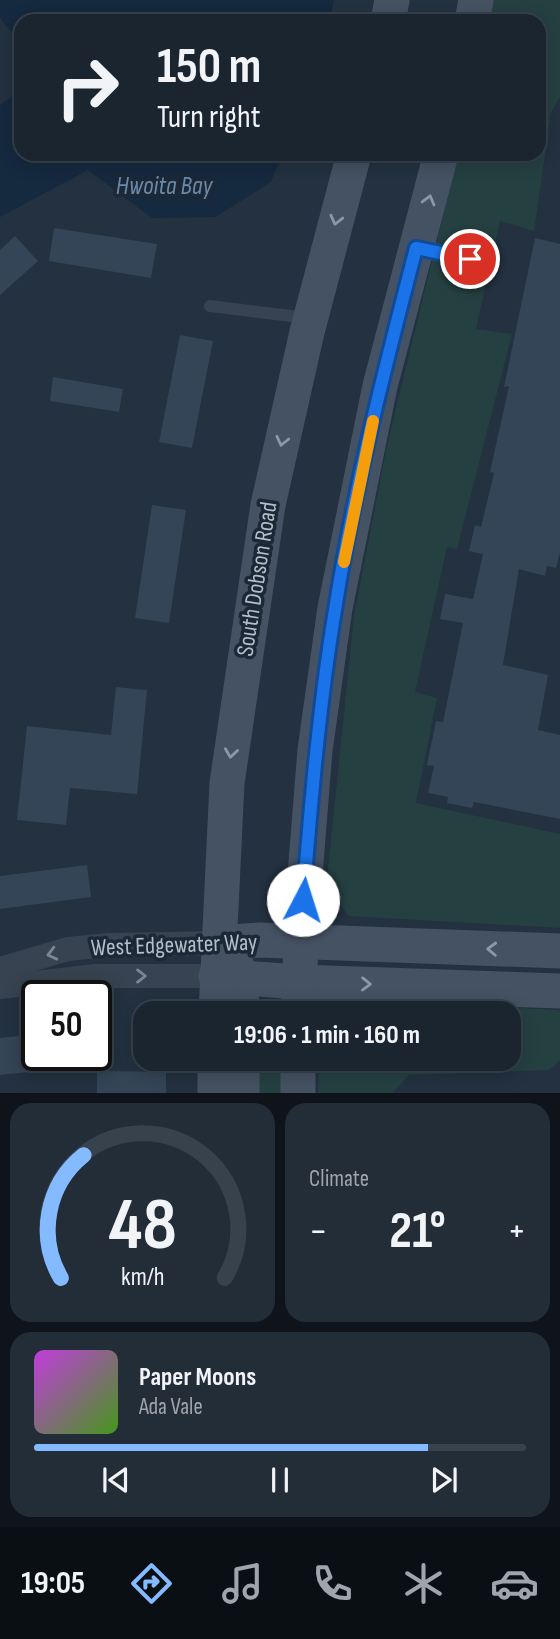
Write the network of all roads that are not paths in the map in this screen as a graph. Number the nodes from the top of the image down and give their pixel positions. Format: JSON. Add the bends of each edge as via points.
{"nodes":[{"id":1,"x":352,"y":161,"type":"edge"},
{"id":2,"x":439,"y":161,"type":"edge"},
{"id":3,"x":416,"y":248,"type":"junction"},
{"id":4,"x":491,"y":264,"type":"dead end"},
{"id":5,"x":210,"y":306,"type":"dead end"},
{"id":6,"x":311,"y":318,"type":"junction"},
{"id":7,"x":301,"y":942,"type":"junction"},
{"id":8,"x":560,"y":951,"type":"edge"},
{"id":9,"x":225,"y":965,"type":"junction"},
{"id":10,"x":0,"y":969,"type":"edge"},
{"id":11,"x":0,"y":987,"type":"edge"},
{"id":12,"x":560,"y":992,"type":"edge"},
{"id":13,"x":298,"y":998,"type":"edge"},
{"id":14,"x":218,"y":1001,"type":"edge"},
{"id":15,"x":238,"y":1001,"type":"edge"},
{"id":16,"x":215,"y":1071,"type":"edge"},
{"id":17,"x":242,"y":1071,"type":"edge"},
{"id":18,"x":298,"y":1071,"type":"edge"},
{"id":19,"x":215,"y":1093,"type":"edge"},
{"id":20,"x":242,"y":1093,"type":"edge"},
{"id":21,"x":298,"y":1093,"type":"edge"}],
"edges":[{"from":1,"to":6,"type":"main road","name":"South Dobson Road","one_way":true},
{"from":3,"to":2,"type":"main road","one_way":true},
{"from":3,"to":4,"type":"lane"},
{"from":3,"to":7,"type":"main road","via":[[380,386],[335,608],[315,750]]},
{"from":5,"to":6,"type":"lane"},
{"from":6,"to":9,"type":"main road","name":"South Dobson Road","one_way":true,"via":[[268,505],[240,685],[227,783]]},
{"from":8,"to":7,"type":"main road","name":"West Edgewater Way","one_way":true},
{"from":7,"to":9,"type":"main road","name":"West Edgewater Way"},
{"from":7,"to":13,"type":"main road"},
{"from":9,"to":10,"type":"street","name":"West Edgewater Way","one_way":true,"via":[[109,945],[68,949]]},
{"from":11,"to":9,"type":"street","name":"West Edgewater Way","one_way":true},
{"from":9,"to":13,"type":"main road","name":"West Edgewater Way"},
{"from":9,"to":14,"type":"main road","name":"South Dobson Road"},
{"from":9,"to":15,"type":"main road"},
{"from":13,"to":12,"type":"main road","name":"West Edgewater Way","one_way":true},
{"from":16,"to":19,"type":"main road"},
{"from":17,"to":20,"type":"main road"},
{"from":18,"to":21,"type":"main road"}]}
